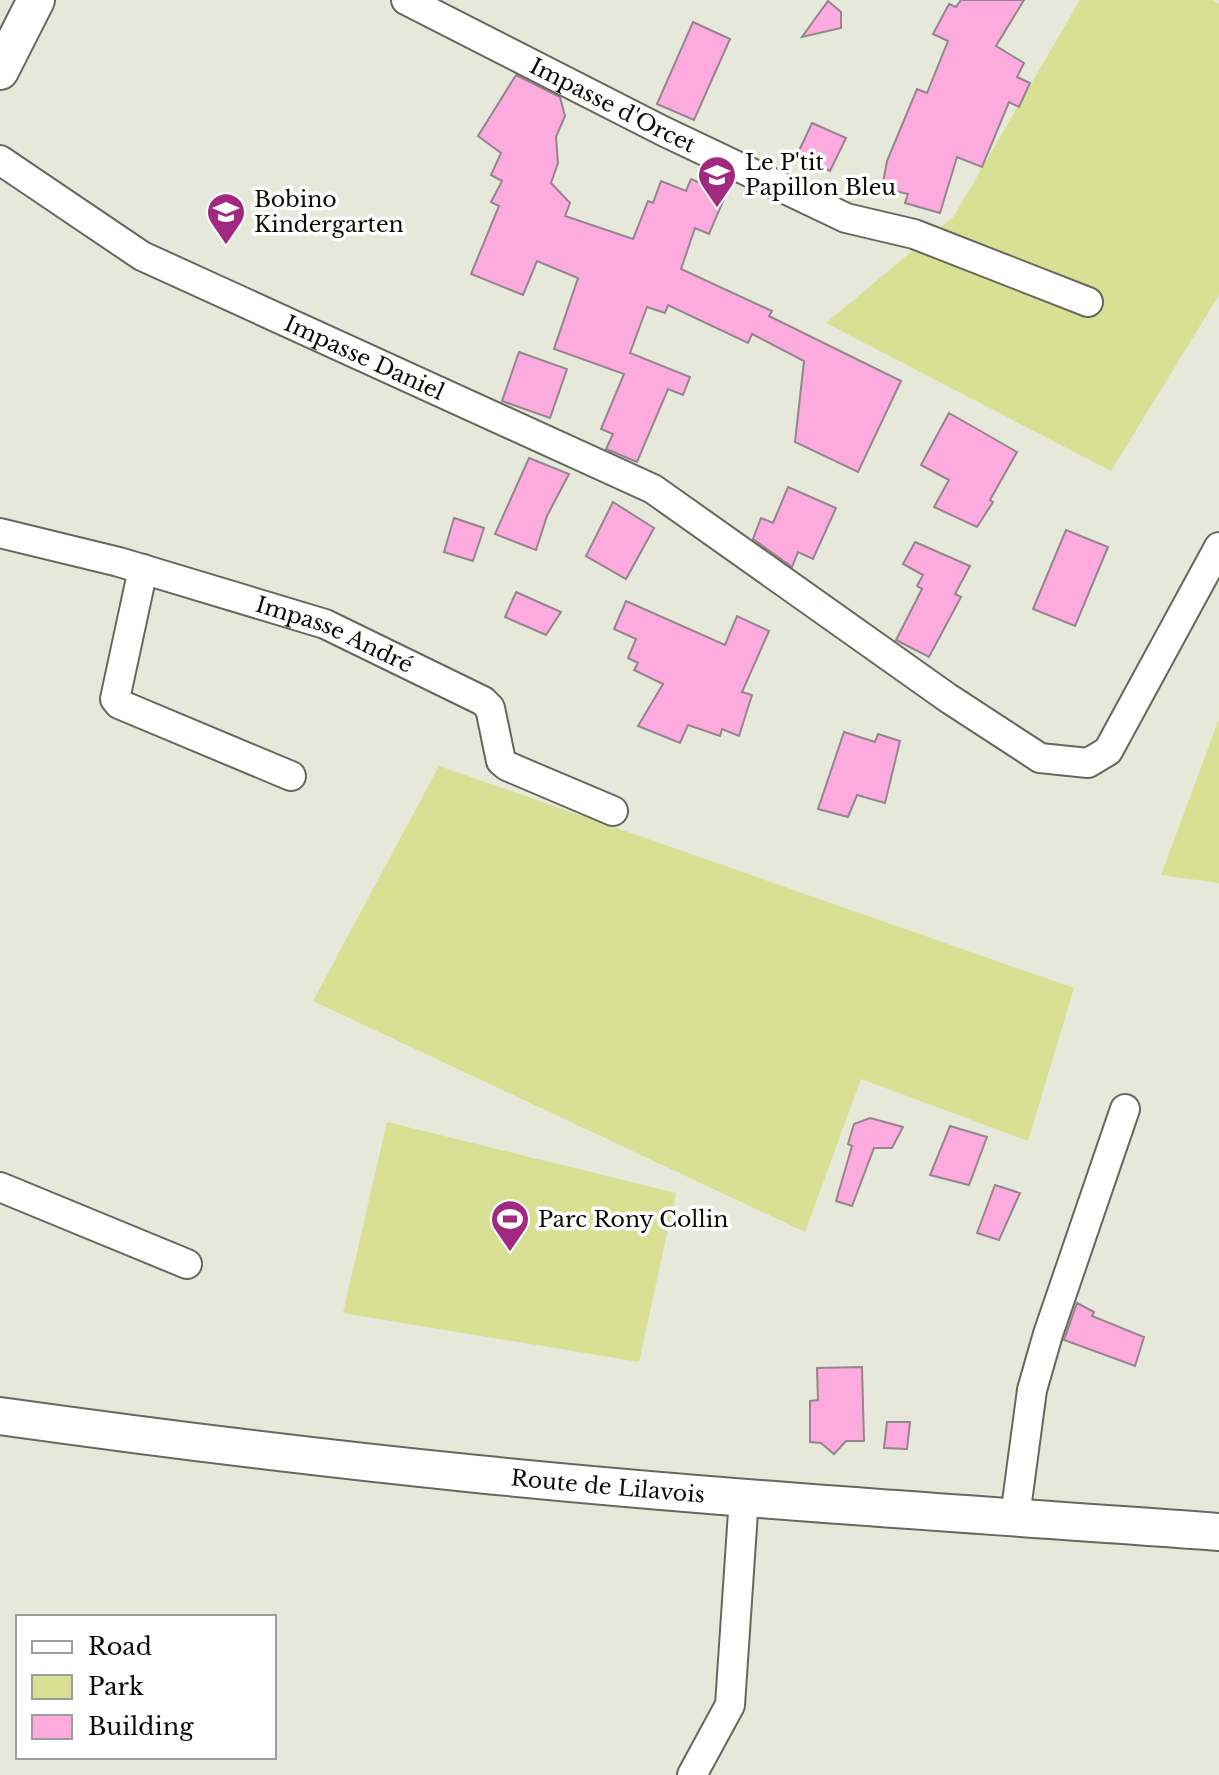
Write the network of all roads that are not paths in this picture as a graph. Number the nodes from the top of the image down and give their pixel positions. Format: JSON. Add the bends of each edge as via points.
{"nodes":[{"id":1,"x":36,"y":0,"type":"edge"},
{"id":2,"x":406,"y":0,"type":"edge"},
{"id":3,"x":1,"y":64,"type":"edge"},
{"id":4,"x":0,"y":160,"type":"edge"},
{"id":5,"x":1088,"y":302,"type":"dead end"},
{"id":6,"x":0,"y":533,"type":"edge"},
{"id":7,"x":1219,"y":547,"type":"edge"},
{"id":8,"x":143,"y":569,"type":"junction"},
{"id":9,"x":291,"y":776,"type":"dead end"},
{"id":10,"x":613,"y":811,"type":"dead end"},
{"id":11,"x":1125,"y":1109,"type":"dead end"},
{"id":12,"x":0,"y":1187,"type":"edge"},
{"id":13,"x":187,"y":1264,"type":"dead end"},
{"id":14,"x":0,"y":1416,"type":"edge"},
{"id":15,"x":744,"y":1497,"type":"junction"},
{"id":16,"x":1015,"y":1517,"type":"junction"},
{"id":17,"x":1219,"y":1532,"type":"edge"},
{"id":18,"x":692,"y":1775,"type":"edge"}],
"edges":[{"from":1,"to":3,"type":"main road"},
{"from":2,"to":5,"type":"street","name":"Impasse d'Orcet","via":[[846,218],[914,234]]},
{"from":4,"to":7,"type":"street","name":"Impasse Daniel","via":[[142,256],[653,489],[1040,758],[1088,763],[1108,751]]},
{"from":6,"to":8,"type":"street","name":"Impasse André"},
{"from":8,"to":9,"type":"street","via":[[115,699]]},
{"from":8,"to":10,"type":"street","name":"Impasse André","via":[[325,624],[483,701],[490,708],[501,761]]},
{"from":11,"to":16,"type":"street","via":[[1032,1390]]},
{"from":12,"to":13,"type":"street"},
{"from":14,"to":15,"type":"main road","name":"Route de Lilavois","via":[[477,1474]]},
{"from":15,"to":16,"type":"main road","name":"Route de Lilavois"},
{"from":15,"to":18,"type":"street","via":[[730,1705]]},
{"from":16,"to":17,"type":"main road","name":"Route de Lilavois"}]}
